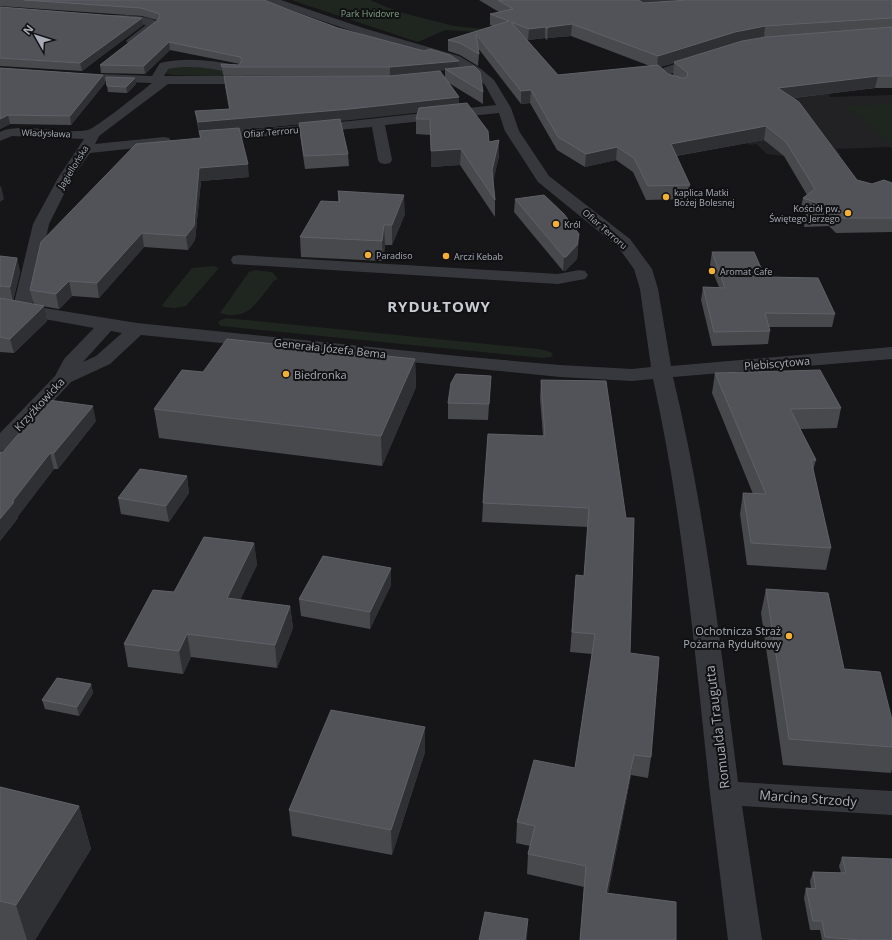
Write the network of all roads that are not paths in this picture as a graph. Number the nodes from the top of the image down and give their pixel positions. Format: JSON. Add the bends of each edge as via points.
{"nodes":[{"id":1,"x":270,"y":0,"type":"edge"},
{"id":2,"x":103,"y":18,"type":"edge"},
{"id":3,"x":123,"y":48,"type":"edge"},
{"id":4,"x":716,"y":54,"type":"edge"},
{"id":5,"x":98,"y":68,"type":"dead end"},
{"id":6,"x":477,"y":72,"type":"junction"},
{"id":7,"x":455,"y":74,"type":"edge"},
{"id":8,"x":62,"y":76,"type":"edge"},
{"id":9,"x":85,"y":77,"type":"junction"},
{"id":10,"x":266,"y":79,"type":"edge"},
{"id":11,"x":161,"y":80,"type":"junction"},
{"id":12,"x":679,"y":86,"type":"edge"},
{"id":13,"x":504,"y":108,"type":"junction"},
{"id":14,"x":378,"y":122,"type":"junction"},
{"id":15,"x":93,"y":134,"type":"junction"},
{"id":16,"x":0,"y":137,"type":"edge"},
{"id":17,"x":197,"y":138,"type":"edge"},
{"id":18,"x":181,"y":140,"type":"edge"},
{"id":19,"x":85,"y":149,"type":"junction"},
{"id":20,"x":384,"y":160,"type":"dead end"},
{"id":21,"x":240,"y":260,"type":"dead end"},
{"id":22,"x":579,"y":275,"type":"dead end"},
{"id":23,"x":0,"y":306,"type":"edge"},
{"id":24,"x":22,"y":310,"type":"junction"},
{"id":25,"x":106,"y":326,"type":"junction"},
{"id":26,"x":137,"y":329,"type":"junction"},
{"id":27,"x":892,"y":353,"type":"edge"},
{"id":28,"x":662,"y":373,"type":"junction"},
{"id":29,"x":64,"y":378,"type":"junction"},
{"id":30,"x":0,"y":445,"type":"edge"},
{"id":31,"x":725,"y":792,"type":"junction"},
{"id":32,"x":892,"y":803,"type":"edge"},
{"id":33,"x":745,"y":940,"type":"edge"}],
"edges":[{"from":1,"to":6,"type":"street","name":"Ofiar Terroru","via":[[455,59]]},
{"from":2,"to":3,"type":"street","via":[[142,20],[154,24]]},
{"from":4,"to":12,"type":"street","via":[[661,73]]},
{"from":5,"to":9,"type":"street"},
{"from":6,"to":7,"type":"street"},
{"from":6,"to":13,"type":"street","name":"Ofiar Terroru","via":[[490,83]]},
{"from":8,"to":9,"type":"street"},
{"from":9,"to":11,"type":"street"},
{"from":10,"to":11,"type":"street"},
{"from":11,"to":15,"type":"street","name":"Jagiellońska"},
{"from":13,"to":14,"type":"street","name":"Ofiar Terroru"},
{"from":13,"to":28,"type":"street","name":"Ofiar Terroru","via":[[512,131],[543,179],[624,243],[643,269]]},
{"from":14,"to":17,"type":"street","name":"Ofiar Terroru"},
{"from":14,"to":20,"type":"street"},
{"from":15,"to":16,"type":"street","name":"Władysława","via":[[10,132]]},
{"from":15,"to":19,"type":"street","name":"Jagiellońska"},
{"from":18,"to":19,"type":"street"},
{"from":19,"to":24,"type":"street","name":"Jagiellońska","via":[[65,178],[41,224]]},
{"from":21,"to":22,"type":"street","via":[[558,279]]},
{"from":23,"to":24,"type":"street","name":"Generała Józefa Bema"},
{"from":24,"to":25,"type":"street","name":"Generała Józefa Bema"},
{"from":25,"to":26,"type":"street","name":"Generała Józefa Bema"},
{"from":25,"to":29,"type":"street","name":"Krzyżkowicka","via":[[71,363]]},
{"from":26,"to":28,"type":"street","name":"Generała Józefa Bema","via":[[548,370],[632,375]]},
{"from":26,"to":29,"type":"street","via":[[103,360]]},
{"from":27,"to":28,"type":"street","name":"Plebiscytowa"},
{"from":28,"to":31,"type":"street","name":"Romualda Traugutta","via":[[676,434],[705,619]]},
{"from":29,"to":30,"type":"street","name":"Krzyżkowicka"},
{"from":31,"to":32,"type":"street","name":"Marcina Strzody"},
{"from":31,"to":33,"type":"street","name":"Romualda Traugutta"}]}
